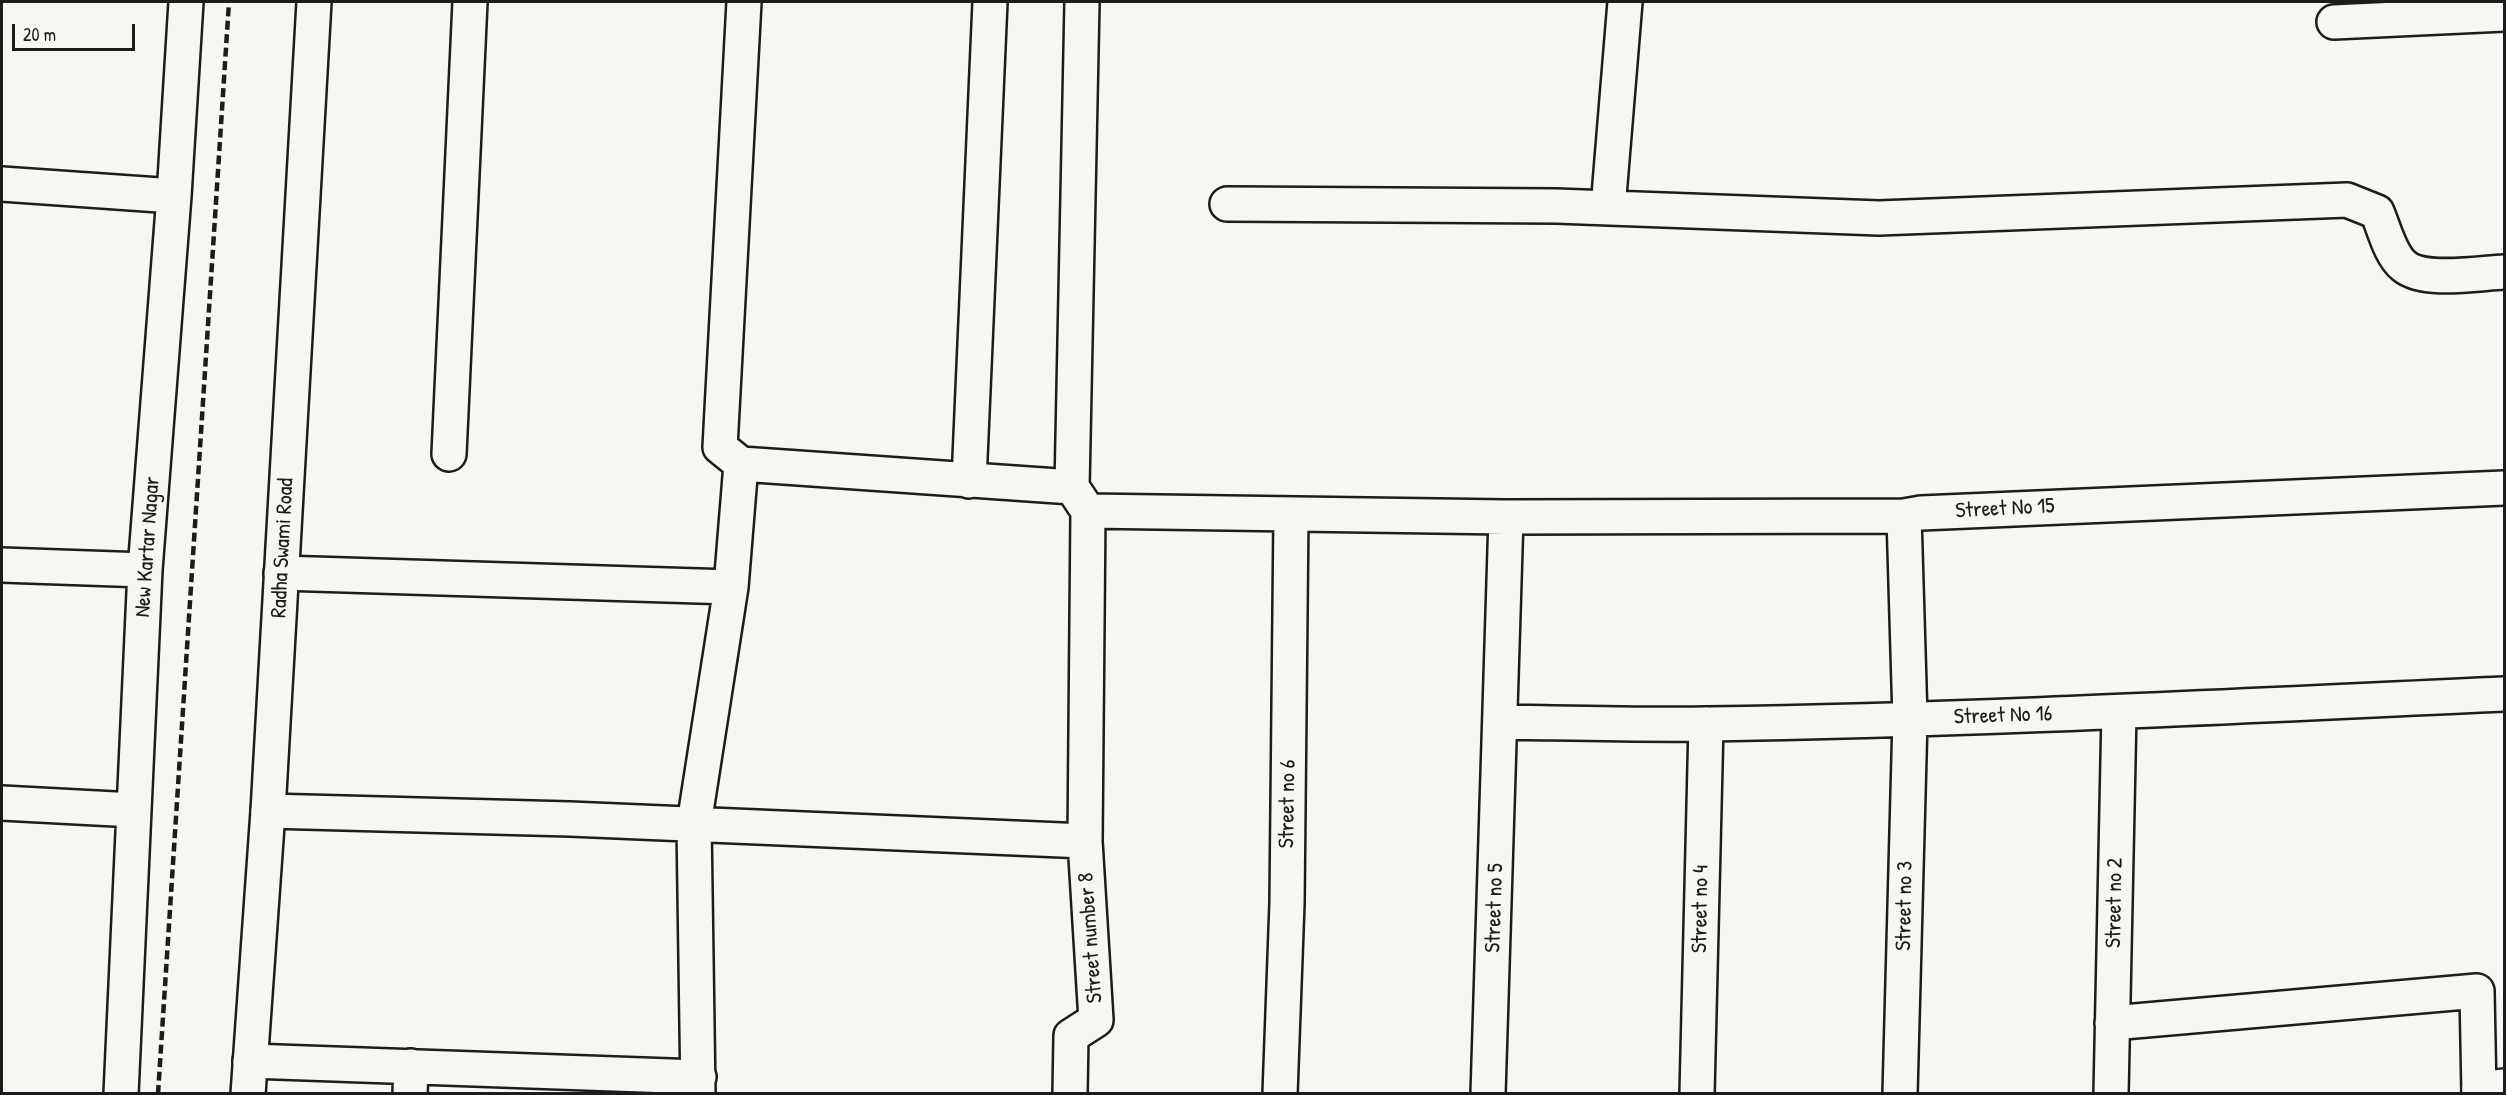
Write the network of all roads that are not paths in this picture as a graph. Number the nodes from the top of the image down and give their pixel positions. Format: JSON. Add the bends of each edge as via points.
{"nodes":[{"id":1,"x":186,"y":2,"type":"edge"},
{"id":2,"x":315,"y":2,"type":"edge"},
{"id":3,"x":470,"y":2,"type":"edge"},
{"id":4,"x":744,"y":2,"type":"edge"},
{"id":5,"x":990,"y":2,"type":"edge"},
{"id":6,"x":1082,"y":2,"type":"edge"},
{"id":7,"x":1625,"y":2,"type":"edge"},
{"id":8,"x":2457,"y":9,"type":"edge"},
{"id":9,"x":2505,"y":14,"type":"edge"},
{"id":10,"x":2334,"y":21,"type":"dead end"},
{"id":11,"x":2,"y":184,"type":"edge"},
{"id":12,"x":174,"y":196,"type":"junction"},
{"id":13,"x":1227,"y":204,"type":"dead end"},
{"id":14,"x":1608,"y":208,"type":"junction"},
{"id":15,"x":2505,"y":272,"type":"edge"},
{"id":16,"x":450,"y":454,"type":"dead end"},
{"id":17,"x":741,"y":464,"type":"junction"},
{"id":18,"x":969,"y":480,"type":"junction"},
{"id":19,"x":2505,"y":488,"type":"edge"},
{"id":20,"x":1080,"y":499,"type":"junction"},
{"id":21,"x":1291,"y":514,"type":"junction"},
{"id":22,"x":1904,"y":516,"type":"junction"},
{"id":23,"x":1506,"y":517,"type":"junction"},
{"id":24,"x":2,"y":565,"type":"edge"},
{"id":25,"x":145,"y":570,"type":"junction"},
{"id":26,"x":281,"y":573,"type":"junction"},
{"id":27,"x":731,"y":587,"type":"junction"},
{"id":28,"x":2505,"y":694,"type":"edge"},
{"id":29,"x":2120,"y":712,"type":"junction"},
{"id":30,"x":1910,"y":718,"type":"junction"},
{"id":31,"x":1501,"y":722,"type":"junction"},
{"id":32,"x":1706,"y":724,"type":"junction"},
{"id":33,"x":2,"y":802,"type":"edge"},
{"id":34,"x":134,"y":810,"type":"junction"},
{"id":35,"x":268,"y":811,"type":"junction"},
{"id":36,"x":694,"y":824,"type":"junction"},
{"id":37,"x":1085,"y":841,"type":"junction"},
{"id":38,"x":2112,"y":1023,"type":"junction"},
{"id":39,"x":250,"y":1061,"type":"junction"},
{"id":40,"x":410,"y":1080,"type":"edge"},
{"id":41,"x":699,"y":1085,"type":"edge"},
{"id":42,"x":2488,"y":1089,"type":"edge"},
{"id":43,"x":121,"y":1094,"type":"edge"},
{"id":44,"x":248,"y":1094,"type":"edge"},
{"id":45,"x":1070,"y":1094,"type":"edge"},
{"id":46,"x":1280,"y":1094,"type":"edge"},
{"id":47,"x":1488,"y":1094,"type":"edge"},
{"id":48,"x":1697,"y":1094,"type":"edge"},
{"id":49,"x":1900,"y":1094,"type":"edge"},
{"id":50,"x":2111,"y":1094,"type":"edge"}],
"edges":[{"from":1,"to":12,"type":"street","name":"New Kartar Nagar"},
{"from":2,"to":26,"type":"street","name":"Radha Swami Road"},
{"from":3,"to":16,"type":"street"},
{"from":4,"to":17,"type":"street","via":[[720,447]]},
{"from":5,"to":18,"type":"street"},
{"from":6,"to":20,"type":"street"},
{"from":7,"to":14,"type":"street"},
{"from":8,"to":9,"type":"street"},
{"from":8,"to":10,"type":"street"},
{"from":11,"to":12,"type":"street"},
{"from":12,"to":25,"type":"street","name":"New Kartar Nagar"},
{"from":13,"to":14,"type":"street"},
{"from":14,"to":15,"type":"street","via":[[1879,218],[2347,200],[2377,212],[2404,266],[2425,276]]},
{"from":17,"to":18,"type":"street","name":"Street No 15"},
{"from":17,"to":27,"type":"street"},
{"from":18,"to":20,"type":"street","name":"Street No 15"},
{"from":19,"to":22,"type":"street","name":"Street No 15"},
{"from":20,"to":21,"type":"street","name":"Street No 15"},
{"from":20,"to":37,"type":"street"},
{"from":21,"to":23,"type":"street","name":"Street No 15"},
{"from":21,"to":46,"type":"street","name":"Street no 6","via":[[1287,903]]},
{"from":22,"to":23,"type":"street","name":"Street No 15"},
{"from":22,"to":30,"type":"street","name":"Street no 3"},
{"from":23,"to":31,"type":"street","name":"Street no 5"},
{"from":24,"to":25,"type":"street"},
{"from":25,"to":34,"type":"street","name":"New Kartar Nagar"},
{"from":26,"to":27,"type":"street"},
{"from":26,"to":35,"type":"street","name":"Radha Swami Road"},
{"from":27,"to":36,"type":"street"},
{"from":28,"to":29,"type":"street","name":"Street No 16"},
{"from":29,"to":30,"type":"street","name":"Street No 16"},
{"from":29,"to":38,"type":"street","name":"Street no 2"},
{"from":30,"to":32,"type":"street","name":"Street No 16"},
{"from":30,"to":49,"type":"street","name":"Street no 3"},
{"from":31,"to":32,"type":"street","name":"Street No 16"},
{"from":31,"to":47,"type":"street","name":"Street no 5"},
{"from":32,"to":48,"type":"street","name":"Street no 4"},
{"from":33,"to":34,"type":"street"},
{"from":34,"to":43,"type":"street","name":"New Kartar Nagar"},
{"from":35,"to":36,"type":"street"},
{"from":35,"to":39,"type":"street","name":"Radha Swami Road"},
{"from":36,"to":37,"type":"street"},
{"from":36,"to":41,"type":"street"},
{"from":37,"to":45,"type":"street","name":"Street number 8","via":[[1096,1020],[1071,1036]]},
{"from":38,"to":42,"type":"street","via":[[2476,991]]},
{"from":38,"to":50,"type":"street","name":"Street no 2"},
{"from":39,"to":40,"type":"street"},
{"from":39,"to":44,"type":"street","name":"Radha Swami Road"},
{"from":40,"to":41,"type":"street"}]}
